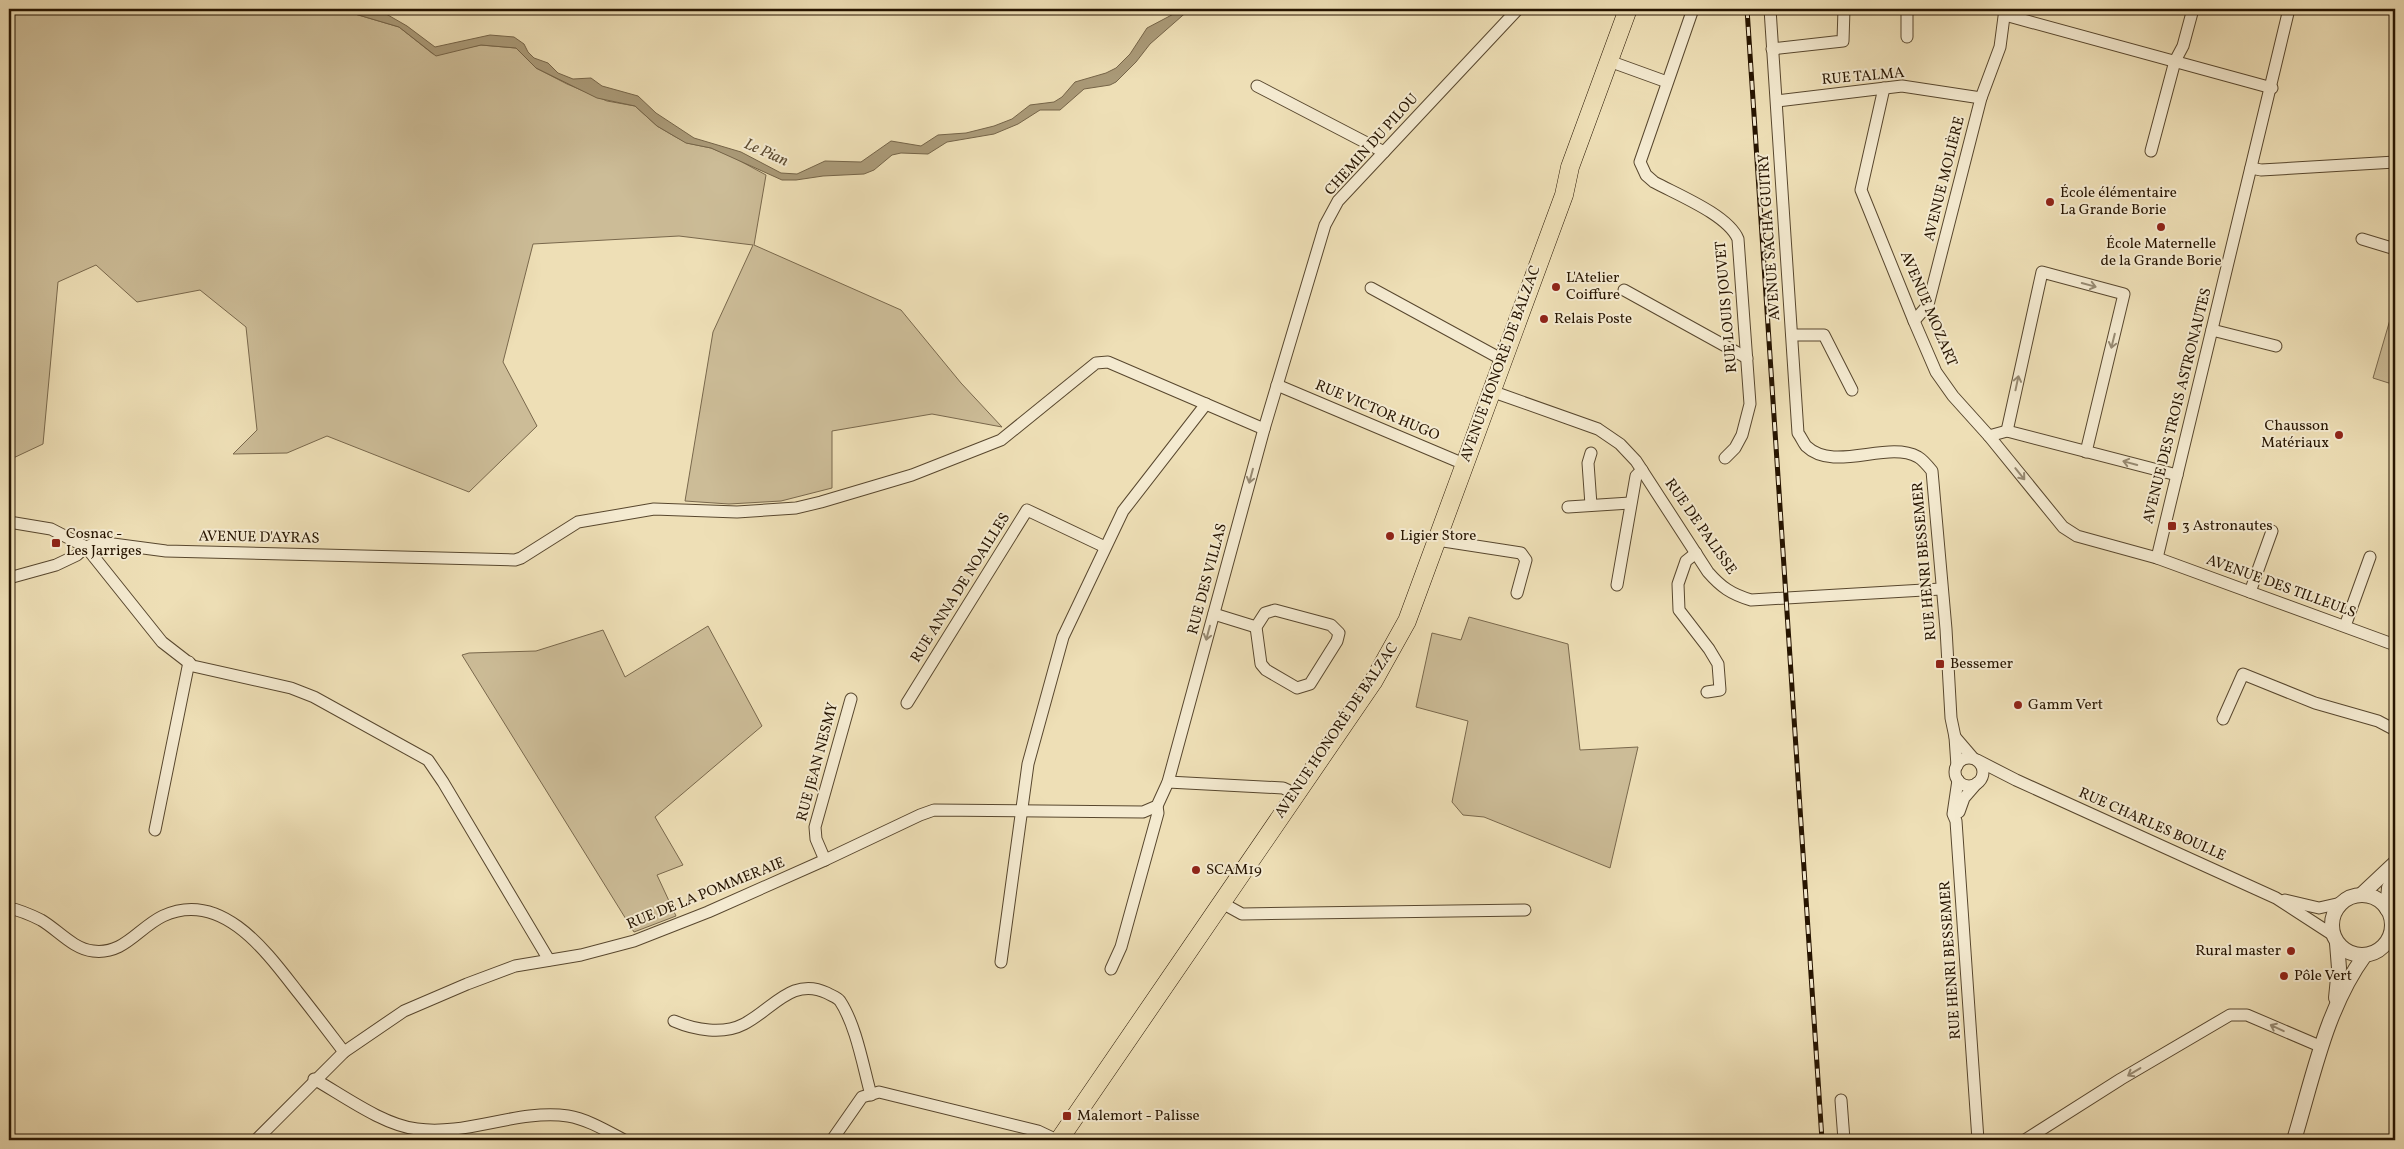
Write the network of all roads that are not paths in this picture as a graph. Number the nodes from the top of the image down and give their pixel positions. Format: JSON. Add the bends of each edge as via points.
{"nodes":[{"id":1,"x":1518,"y":9,"type":"edge"},
{"id":2,"x":1628,"y":9,"type":"edge"},
{"id":3,"x":1637,"y":9,"type":"edge"},
{"id":4,"x":1693,"y":9,"type":"edge"},
{"id":5,"x":1770,"y":9,"type":"edge"},
{"id":6,"x":1844,"y":9,"type":"edge"},
{"id":7,"x":1907,"y":9,"type":"edge"},
{"id":8,"x":2193,"y":9,"type":"edge"},
{"id":9,"x":2290,"y":9,"type":"edge"},
{"id":10,"x":2005,"y":12,"type":"edge"},
{"id":11,"x":1907,"y":37,"type":"dead end"},
{"id":12,"x":1772,"y":49,"type":"junction"},
{"id":13,"x":2175,"y":61,"type":"junction"},
{"id":14,"x":1614,"y":62,"type":"junction"},
{"id":15,"x":1667,"y":82,"type":"junction"},
{"id":16,"x":1257,"y":86,"type":"dead end"},
{"id":17,"x":1884,"y":88,"type":"junction"},
{"id":18,"x":2272,"y":88,"type":"junction"},
{"id":19,"x":1981,"y":98,"type":"junction"},
{"id":20,"x":1776,"y":101,"type":"junction"},
{"id":21,"x":2151,"y":151,"type":"dead end"},
{"id":22,"x":1384,"y":152,"type":"junction"},
{"id":23,"x":2395,"y":162,"type":"edge"},
{"id":24,"x":2251,"y":168,"type":"junction"},
{"id":25,"x":2362,"y":239,"type":"dead end"},
{"id":26,"x":2395,"y":249,"type":"edge"},
{"id":27,"x":1371,"y":288,"type":"dead end"},
{"id":28,"x":1624,"y":290,"type":"dead end"},
{"id":29,"x":1914,"y":320,"type":"junction"},
{"id":30,"x":2212,"y":330,"type":"junction"},
{"id":31,"x":1792,"y":335,"type":"junction"},
{"id":32,"x":2276,"y":346,"type":"dead end"},
{"id":33,"x":1747,"y":358,"type":"junction"},
{"id":34,"x":1503,"y":360,"type":"junction"},
{"id":35,"x":1277,"y":385,"type":"junction"},
{"id":36,"x":1852,"y":390,"type":"dead end"},
{"id":37,"x":1491,"y":391,"type":"junction"},
{"id":38,"x":1206,"y":404,"type":"junction"},
{"id":39,"x":1264,"y":429,"type":"junction"},
{"id":40,"x":2007,"y":431,"type":"junction"},
{"id":41,"x":1989,"y":436,"type":"junction"},
{"id":42,"x":2086,"y":452,"type":"junction"},
{"id":43,"x":1591,"y":453,"type":"dead end"},
{"id":44,"x":1820,"y":453,"type":"joint"},
{"id":45,"x":1725,"y":458,"type":"dead end"},
{"id":46,"x":1464,"y":464,"type":"junction"},
{"id":47,"x":1642,"y":470,"type":"junction"},
{"id":48,"x":2177,"y":475,"type":"junction"},
{"id":49,"x":1630,"y":503,"type":"junction"},
{"id":50,"x":1591,"y":505,"type":"junction"},
{"id":51,"x":1568,"y":507,"type":"dead end"},
{"id":52,"x":9,"y":522,"type":"edge"},
{"id":53,"x":2272,"y":531,"type":"dead end"},
{"id":54,"x":1437,"y":540,"type":"junction"},
{"id":55,"x":86,"y":547,"type":"junction"},
{"id":56,"x":1105,"y":547,"type":"junction"},
{"id":57,"x":1696,"y":553,"type":"junction"},
{"id":58,"x":2370,"y":557,"type":"dead end"},
{"id":59,"x":2157,"y":558,"type":"junction"},
{"id":60,"x":9,"y":578,"type":"edge"},
{"id":61,"x":1617,"y":585,"type":"dead end"},
{"id":62,"x":1942,"y":589,"type":"junction"},
{"id":63,"x":1517,"y":592,"type":"dead end"},
{"id":64,"x":2250,"y":592,"type":"junction"},
{"id":65,"x":1214,"y":614,"type":"junction"},
{"id":66,"x":1256,"y":626,"type":"junction"},
{"id":67,"x":2345,"y":626,"type":"junction"},
{"id":68,"x":2395,"y":645,"type":"edge"},
{"id":69,"x":189,"y":662,"type":"junction"},
{"id":70,"x":1707,"y":692,"type":"dead end"},
{"id":71,"x":851,"y":700,"type":"dead end"},
{"id":72,"x":907,"y":704,"type":"dead end"},
{"id":73,"x":2223,"y":719,"type":"dead end"},
{"id":74,"x":2395,"y":730,"type":"edge"},
{"id":75,"x":1955,"y":737,"type":"junction"},
{"id":76,"x":1975,"y":759,"type":"junction"},
{"id":77,"x":1957,"y":766,"type":"junction"},
{"id":78,"x":1958,"y":780,"type":"junction"},
{"id":79,"x":2016,"y":780,"type":"junction"},
{"id":80,"x":1168,"y":782,"type":"junction"},
{"id":81,"x":1979,"y":782,"type":"junction"},
{"id":82,"x":1296,"y":794,"type":"junction"},
{"id":83,"x":1157,"y":806,"type":"junction"},
{"id":84,"x":1022,"y":811,"type":"junction"},
{"id":85,"x":1956,"y":821,"type":"junction"},
{"id":86,"x":155,"y":830,"type":"dead end"},
{"id":87,"x":825,"y":860,"type":"junction"},
{"id":88,"x":2395,"y":863,"type":"edge"},
{"id":89,"x":2395,"y":875,"type":"edge"},
{"id":90,"x":2361,"y":895,"type":"junction"},
{"id":91,"x":2276,"y":898,"type":"junction"},
{"id":92,"x":1222,"y":903,"type":"junction"},
{"id":93,"x":2341,"y":903,"type":"junction"},
{"id":94,"x":9,"y":908,"type":"edge"},
{"id":95,"x":1525,"y":910,"type":"dead end"},
{"id":96,"x":2391,"y":918,"type":"edge"},
{"id":97,"x":2335,"y":939,"type":"junction"},
{"id":98,"x":2390,"y":945,"type":"edge"},
{"id":99,"x":2365,"y":955,"type":"junction"},
{"id":100,"x":549,"y":960,"type":"junction"},
{"id":101,"x":1001,"y":962,"type":"dead end"},
{"id":102,"x":1111,"y":968,"type":"dead end"},
{"id":103,"x":2335,"y":1006,"type":"junction"},
{"id":104,"x":674,"y":1021,"type":"dead end"},
{"id":105,"x":2322,"y":1047,"type":"junction"},
{"id":106,"x":344,"y":1052,"type":"junction"},
{"id":107,"x":314,"y":1079,"type":"junction"},
{"id":108,"x":871,"y":1094,"type":"junction"},
{"id":109,"x":1841,"y":1100,"type":"dead end"},
{"id":110,"x":256,"y":1140,"type":"edge"},
{"id":111,"x":624,"y":1140,"type":"edge"},
{"id":112,"x":832,"y":1140,"type":"edge"},
{"id":113,"x":1058,"y":1140,"type":"edge"},
{"id":114,"x":1844,"y":1140,"type":"edge"},
{"id":115,"x":1978,"y":1140,"type":"edge"},
{"id":116,"x":2025,"y":1140,"type":"edge"},
{"id":117,"x":2294,"y":1140,"type":"edge"}],
"edges":[{"from":1,"to":22,"type":"street","name":"CHEMIN DU PILOU"},
{"from":2,"to":14,"type":"main road","name":"AVENUE HONORÉ DE BALZAC"},
{"from":3,"to":14,"type":"main road","name":"AVENUE HONORÉ DE BALZAC"},
{"from":4,"to":15,"type":"street","name":"RUE LOUIS JOUVET"},
{"from":5,"to":12,"type":"street","name":"AVENUE SACHA GUITRY"},
{"from":6,"to":12,"type":"street","via":[[1843,41]]},
{"from":7,"to":11,"type":"street"},
{"from":8,"to":13,"type":"street","via":[[2183,46]]},
{"from":9,"to":18,"type":"street","name":"AVENUE DES TROIS ASTRONAUTES"},
{"from":10,"to":13,"type":"street"},
{"from":10,"to":19,"type":"street","name":"AVENUE MOLIÈRE","via":[[2000,47]]},
{"from":12,"to":20,"type":"street","name":"AVENUE SACHA GUITRY"},
{"from":13,"to":18,"type":"street"},
{"from":13,"to":21,"type":"street"},
{"from":14,"to":15,"type":"street"},
{"from":14,"to":34,"type":"main road","name":"AVENUE HONORÉ DE BALZAC","via":[[1579,167],[1564,195]]},
{"from":15,"to":33,"type":"street","name":"RUE LOUIS JOUVET","via":[[1641,156],[1642,169],[1654,182],[1722,220],[1736,232],[1740,249]]},
{"from":16,"to":22,"type":"street"},
{"from":17,"to":19,"type":"street","name":"RUE TALMA","via":[[1902,86]]},
{"from":17,"to":20,"type":"street","name":"RUE TALMA"},
{"from":17,"to":29,"type":"street","name":"AVENUE MOZART","via":[[1861,190]]},
{"from":18,"to":24,"type":"street","name":"AVENUE DES TROIS ASTRONAUTES"},
{"from":19,"to":29,"type":"street","name":"AVENUE MOLIÈRE","via":[[1928,305]]},
{"from":20,"to":31,"type":"street","name":"AVENUE SACHA GUITRY"},
{"from":22,"to":35,"type":"street","name":"CHEMIN DU PILOU","via":[[1338,202],[1325,225]]},
{"from":23,"to":24,"type":"street"},
{"from":24,"to":30,"type":"street","name":"AVENUE DES TROIS ASTRONAUTES"},
{"from":25,"to":26,"type":"street"},
{"from":27,"to":34,"type":"street"},
{"from":28,"to":33,"type":"street"},
{"from":29,"to":41,"type":"street","name":"AVENUE MOZART","via":[[1936,372]]},
{"from":30,"to":32,"type":"street"},
{"from":30,"to":48,"type":"street","name":"AVENUE DES TROIS ASTRONAUTES"},
{"from":31,"to":36,"type":"street","via":[[1824,335]]},
{"from":31,"to":44,"type":"street","name":"AVENUE SACHA GUITRY","via":[[1798,433],[1807,446]]},
{"from":33,"to":45,"type":"street","name":"RUE LOUIS JOUVET","via":[[1750,404],[1735,448]]},
{"from":34,"to":37,"type":"main road","name":"AVENUE HONORÉ DE BALZAC"},
{"from":35,"to":39,"type":"street","name":"RUE DES VILLAS"},
{"from":35,"to":46,"type":"street","name":"RUE VICTOR HUGO"},
{"from":37,"to":46,"type":"main road","name":"AVENUE HONORÉ DE BALZAC"},
{"from":37,"to":47,"type":"street","name":"RUE DE PALISSE","via":[[1598,429],[1620,444]]},
{"from":38,"to":39,"type":"street"},
{"from":38,"to":55,"type":"street","name":"AVENUE D'AYRAS","via":[[1108,362],[1096,363],[1001,440],[912,475],[796,508],[737,512],[654,509],[578,522],[515,560],[166,551],[98,542]]},
{"from":38,"to":56,"type":"street","via":[[1123,511]]},
{"from":39,"to":65,"type":"street","name":"RUE DES VILLAS","one_way":true},
{"from":40,"to":41,"type":"street"},
{"from":40,"to":42,"type":"street"},
{"from":40,"to":42,"type":"street","one_way":true,"via":[[2042,272],[2124,294]]},
{"from":41,"to":59,"type":"street","name":"AVENUE MOZART","one_way":true,"via":[[2063,527],[2077,536]]},
{"from":48,"to":42,"type":"street","one_way":true},
{"from":43,"to":50,"type":"street","via":[[1588,463]]},
{"from":44,"to":62,"type":"street","name":"RUE HENRI BESSEMER","via":[[1835,457],[1902,452],[1919,457],[1932,471]]},
{"from":46,"to":54,"type":"main road","name":"AVENUE HONORÉ DE BALZAC"},
{"from":47,"to":49,"type":"street","via":[[1636,476]]},
{"from":47,"to":57,"type":"street","name":"RUE DE PALISSE"},
{"from":48,"to":59,"type":"street","name":"AVENUE DES TROIS ASTRONAUTES"},
{"from":49,"to":50,"type":"street"},
{"from":49,"to":61,"type":"street"},
{"from":50,"to":51,"type":"street"},
{"from":52,"to":55,"type":"street","via":[[51,529]]},
{"from":53,"to":64,"type":"street"},
{"from":54,"to":63,"type":"street","via":[[1521,554],[1526,560]]},
{"from":54,"to":82,"type":"main road","name":"AVENUE HONORÉ DE BALZAC","via":[[1407,621],[1391,653]]},
{"from":55,"to":60,"type":"street","via":[[78,555],[56,565]]},
{"from":55,"to":69,"type":"street","via":[[162,642]]},
{"from":56,"to":72,"type":"street","name":"RUE ANNA DE NOAILLES","via":[[1027,510]]},
{"from":56,"to":84,"type":"street","via":[[1063,637],[1028,764]]},
{"from":57,"to":62,"type":"street","name":"RUE DE PALISSE","via":[[1719,585],[1750,600]]},
{"from":57,"to":70,"type":"street","via":[[1686,561],[1678,584],[1679,610],[1718,664],[1720,690]]},
{"from":58,"to":67,"type":"street"},
{"from":59,"to":64,"type":"street","name":"AVENUE DES TILLEULS"},
{"from":62,"to":75,"type":"street","name":"RUE HENRI BESSEMER","via":[[1950,718]]},
{"from":64,"to":67,"type":"street","name":"AVENUE DES TILLEULS"},
{"from":65,"to":66,"type":"street"},
{"from":65,"to":80,"type":"street","name":"RUE DES VILLAS","one_way":true},
{"from":66,"to":66,"type":"street","via":[[1261,664],[1296,688],[1310,684],[1338,642],[1339,632],[1332,625],[1275,610],[1265,613]]},
{"from":67,"to":68,"type":"street","name":"AVENUE DES TILLEULS"},
{"from":69,"to":86,"type":"street"},
{"from":69,"to":100,"type":"street","via":[[193,666],[291,688],[314,697],[428,760]]},
{"from":71,"to":87,"type":"street","name":"RUE JEAN NESMY","via":[[815,827],[816,839]]},
{"from":73,"to":74,"type":"street","via":[[2243,674],[2315,703],[2378,721]]},
{"from":75,"to":76,"type":"street","name":"RUE HENRI BESSEMER"},
{"from":75,"to":77,"type":"street","name":"RUE HENRI BESSEMER"},
{"from":76,"to":77,"type":"street","via":[[1964,759]]},
{"from":76,"to":79,"type":"street","name":"RUE CHARLES BOULLE"},
{"from":76,"to":81,"type":"street","via":[[1983,772]]},
{"from":77,"to":78,"type":"street","name":"RUE HENRI BESSEMER"},
{"from":78,"to":81,"type":"street","via":[[1965,785]]},
{"from":78,"to":85,"type":"street","name":"RUE HENRI BESSEMER","via":[[1953,814]]},
{"from":79,"to":81,"type":"street","name":"RUE CHARLES BOULLE","via":[[1996,777]]},
{"from":79,"to":91,"type":"street","name":"RUE CHARLES BOULLE"},
{"from":80,"to":82,"type":"street","via":[[1283,788]]},
{"from":80,"to":83,"type":"street"},
{"from":81,"to":85,"type":"street","via":[[1964,798]]},
{"from":82,"to":92,"type":"main road","name":"AVENUE HONORÉ DE BALZAC"},
{"from":83,"to":84,"type":"street","name":"RUE DE LA POMMERAIE","via":[[1143,812]]},
{"from":83,"to":102,"type":"street","via":[[1158,813],[1126,928]]},
{"from":84,"to":87,"type":"street","name":"RUE DE LA POMMERAIE","via":[[934,810]]},
{"from":84,"to":101,"type":"street"},
{"from":85,"to":115,"type":"street","name":"RUE HENRI BESSEMER"},
{"from":87,"to":100,"type":"street","name":"RUE DE LA POMMERAIE","via":[[634,941]]},
{"from":88,"to":90,"type":"street"},
{"from":89,"to":96,"type":"street","via":[[2389,888]]},
{"from":90,"to":93,"type":"street"},
{"from":90,"to":96,"type":"street","via":[[2376,899]]},
{"from":91,"to":93,"type":"street","name":"RUE CHARLES BOULLE","via":[[2319,908]]},
{"from":91,"to":97,"type":"street","name":"RUE CHARLES BOULLE"},
{"from":92,"to":95,"type":"street","via":[[1242,914]]},
{"from":92,"to":113,"type":"main road","name":"AVENUE HONORÉ DE BALZAC"},
{"from":93,"to":97,"type":"street","via":[[2334,912],[2332,923]]},
{"from":94,"to":106,"type":"street","via":[[40,920],[92,951],[109,950],[128,943],[162,916],[183,910],[224,917],[245,930],[270,956]]},
{"from":96,"to":98,"type":"street"},
{"from":97,"to":99,"type":"street","via":[[2350,952]]},
{"from":97,"to":103,"type":"street","via":[[2338,968]]},
{"from":98,"to":99,"type":"street"},
{"from":99,"to":103,"type":"street"},
{"from":100,"to":106,"type":"street","name":"RUE DE LA POMMERAIE","via":[[515,966],[404,1012]]},
{"from":103,"to":105,"type":"street"},
{"from":104,"to":108,"type":"street","via":[[690,1028],[717,1030],[743,1025],[799,988],[819,989],[838,999],[847,1014]]},
{"from":105,"to":116,"type":"street","one_way":true,"via":[[2248,1015],[2230,1015]]},
{"from":105,"to":117,"type":"street"},
{"from":106,"to":107,"type":"street","name":"RUE DE LA POMMERAIE"},
{"from":107,"to":110,"type":"street","name":"RUE DE LA POMMERAIE"},
{"from":107,"to":111,"type":"street","via":[[393,1123],[417,1129],[450,1129],[540,1114],[570,1116]]},
{"from":108,"to":112,"type":"street","via":[[862,1097]]},
{"from":108,"to":113,"type":"street","via":[[879,1092],[1038,1131]]},
{"from":109,"to":114,"type":"street"}]}
